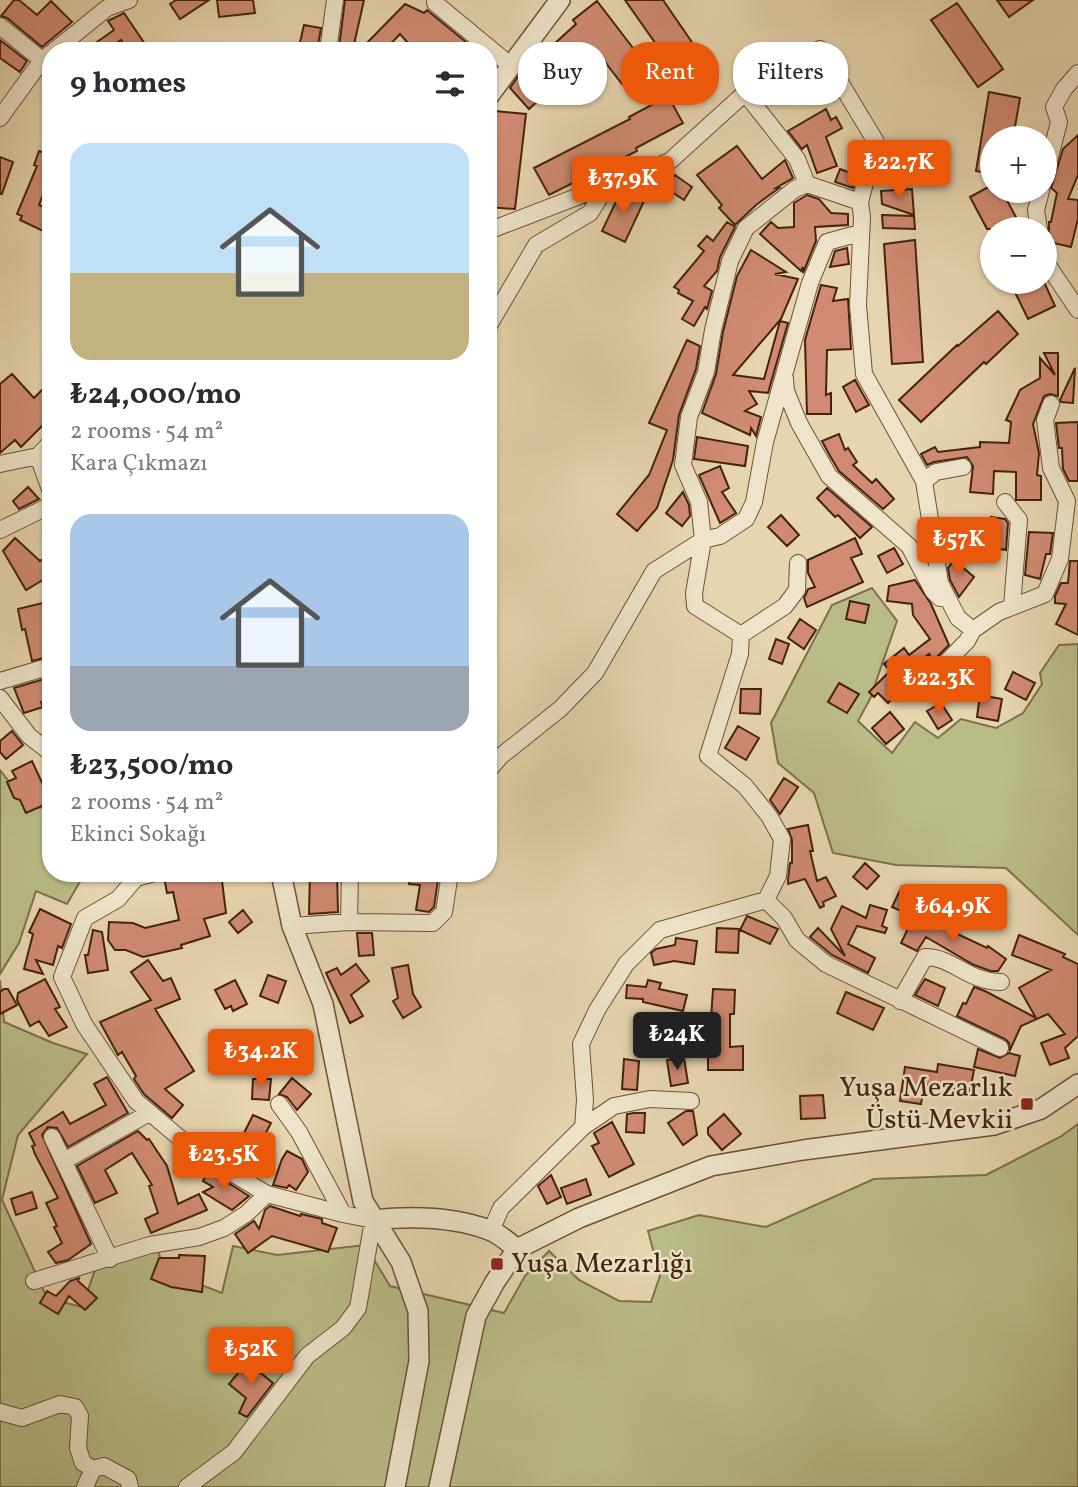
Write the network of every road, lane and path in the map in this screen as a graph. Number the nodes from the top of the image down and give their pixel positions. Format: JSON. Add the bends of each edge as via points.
{"nodes":[{"id":1,"x":129,"y":0,"type":"edge"},
{"id":2,"x":335,"y":0,"type":"edge"},
{"id":3,"x":435,"y":0,"type":"edge"},
{"id":4,"x":560,"y":0,"type":"edge"},
{"id":5,"x":0,"y":26,"type":"edge"},
{"id":6,"x":65,"y":42,"type":"edge"},
{"id":7,"x":329,"y":42,"type":"edge"},
{"id":8,"x":482,"y":42,"type":"edge"},
{"id":9,"x":42,"y":51,"type":"edge"},
{"id":10,"x":497,"y":54,"type":"edge"},
{"id":11,"x":42,"y":64,"type":"edge"},
{"id":12,"x":510,"y":65,"type":"junction"},
{"id":13,"x":1078,"y":73,"type":"edge"},
{"id":14,"x":497,"y":84,"type":"edge"},
{"id":15,"x":848,"y":96,"type":"edge"},
{"id":16,"x":733,"y":104,"type":"edge"},
{"id":17,"x":754,"y":105,"type":"edge"},
{"id":18,"x":0,"y":118,"type":"edge"},
{"id":19,"x":1057,"y":130,"type":"edge"},
{"id":20,"x":807,"y":184,"type":"junction"},
{"id":21,"x":607,"y":186,"type":"junction"},
{"id":22,"x":860,"y":202,"type":"junction"},
{"id":23,"x":497,"y":228,"type":"edge"},
{"id":24,"x":860,"y":233,"type":"junction"},
{"id":25,"x":1057,"y":279,"type":"edge"},
{"id":26,"x":1078,"y":310,"type":"edge"},
{"id":27,"x":497,"y":312,"type":"edge"},
{"id":28,"x":785,"y":376,"type":"junction"},
{"id":29,"x":1051,"y":404,"type":"dead end"},
{"id":30,"x":42,"y":452,"type":"edge"},
{"id":31,"x":38,"y":456,"type":"junction"},
{"id":32,"x":0,"y":464,"type":"edge"},
{"id":33,"x":42,"y":467,"type":"edge"},
{"id":34,"x":962,"y":467,"type":"dead end"},
{"id":35,"x":924,"y":481,"type":"junction"},
{"id":36,"x":1072,"y":497,"type":"edge"},
{"id":37,"x":1005,"y":502,"type":"dead end"},
{"id":38,"x":42,"y":509,"type":"edge"},
{"id":39,"x":0,"y":530,"type":"edge"},
{"id":40,"x":703,"y":540,"type":"junction"},
{"id":41,"x":798,"y":563,"type":"dead end"},
{"id":42,"x":1012,"y":606,"type":"junction"},
{"id":43,"x":958,"y":618,"type":"junction"},
{"id":44,"x":973,"y":629,"type":"junction"},
{"id":45,"x":741,"y":635,"type":"junction"},
{"id":46,"x":42,"y":669,"type":"edge"},
{"id":47,"x":930,"y":679,"type":"dead end"},
{"id":48,"x":0,"y":681,"type":"edge"},
{"id":49,"x":0,"y":698,"type":"edge"},
{"id":50,"x":42,"y":746,"type":"edge"},
{"id":51,"x":497,"y":761,"type":"edge"},
{"id":52,"x":131,"y":882,"type":"edge"},
{"id":53,"x":283,"y":882,"type":"edge"},
{"id":54,"x":350,"y":882,"type":"edge"},
{"id":55,"x":449,"y":882,"type":"edge"},
{"id":56,"x":766,"y":900,"type":"junction"},
{"id":57,"x":349,"y":922,"type":"junction"},
{"id":58,"x":292,"y":926,"type":"junction"},
{"id":59,"x":1001,"y":982,"type":"dead end"},
{"id":60,"x":900,"y":1002,"type":"junction"},
{"id":61,"x":1000,"y":1048,"type":"dead end"},
{"id":62,"x":1078,"y":1084,"type":"edge"},
{"id":63,"x":691,"y":1101,"type":"dead end"},
{"id":64,"x":279,"y":1104,"type":"dead end"},
{"id":65,"x":149,"y":1113,"type":"junction"},
{"id":66,"x":583,"y":1127,"type":"junction"},
{"id":67,"x":52,"y":1137,"type":"dead end"},
{"id":68,"x":64,"y":1161,"type":"junction"},
{"id":69,"x":267,"y":1194,"type":"junction"},
{"id":70,"x":343,"y":1214,"type":"junction"},
{"id":71,"x":373,"y":1220,"type":"junction"},
{"id":72,"x":491,"y":1231,"type":"junction"},
{"id":73,"x":517,"y":1249,"type":"junction"},
{"id":74,"x":110,"y":1259,"type":"junction"},
{"id":75,"x":34,"y":1281,"type":"dead end"},
{"id":76,"x":0,"y":1412,"type":"edge"},
{"id":77,"x":93,"y":1469,"type":"junction"},
{"id":78,"x":85,"y":1487,"type":"edge"},
{"id":79,"x":130,"y":1487,"type":"edge"},
{"id":80,"x":187,"y":1487,"type":"edge"},
{"id":81,"x":396,"y":1487,"type":"edge"},
{"id":82,"x":439,"y":1487,"type":"edge"}],
"edges":[{"from":1,"to":6,"type":"street","via":[[107,8]]},
{"from":2,"to":7,"type":"street"},
{"from":3,"to":8,"type":"street"},
{"from":4,"to":12,"type":"street"},
{"from":5,"to":9,"type":"street"},
{"from":10,"to":12,"type":"street"},
{"from":11,"to":18,"type":"street"},
{"from":12,"to":14,"type":"street"},
{"from":13,"to":19,"type":"street","via":[[1054,107]]},
{"from":15,"to":22,"type":"street","via":[[876,142]]},
{"from":16,"to":21,"type":"street","via":[[670,161]]},
{"from":17,"to":20,"type":"street","via":[[797,159]]},
{"from":20,"to":22,"type":"street"},
{"from":20,"to":40,"type":"street","via":[[795,188],[746,228],[730,261],[706,372],[689,417],[683,465],[699,502]]},
{"from":21,"to":23,"type":"street"},
{"from":21,"to":27,"type":"street","via":[[590,213],[536,245]]},
{"from":22,"to":24,"type":"street"},
{"from":24,"to":28,"type":"street","via":[[827,242],[810,283]]},
{"from":24,"to":35,"type":"street","via":[[858,305],[864,374]]},
{"from":25,"to":26,"type":"street"},
{"from":28,"to":40,"type":"street","via":[[746,519],[720,536]]},
{"from":28,"to":43,"type":"street","via":[[799,423],[829,476],[909,546],[933,591]]},
{"from":29,"to":36,"type":"street","via":[[1045,420],[1051,468]]},
{"from":30,"to":31,"type":"street"},
{"from":31,"to":32,"type":"street"},
{"from":31,"to":33,"type":"street"},
{"from":34,"to":35,"type":"street","via":[[936,472]]},
{"from":35,"to":43,"type":"street","via":[[940,583]]},
{"from":36,"to":42,"type":"street","via":[[1060,559],[1045,594]]},
{"from":37,"to":42,"type":"street","via":[[1019,520]]},
{"from":38,"to":39,"type":"street"},
{"from":40,"to":45,"type":"street","via":[[695,606]]},
{"from":40,"to":51,"type":"street","via":[[654,571],[595,673],[560,709]]},
{"from":41,"to":45,"type":"street","via":[[797,590],[785,606]]},
{"from":42,"to":44,"type":"street"},
{"from":43,"to":44,"type":"street"},
{"from":44,"to":47,"type":"street"},
{"from":45,"to":56,"type":"street","via":[[740,654],[708,756],[746,786],[782,839],[778,876]]},
{"from":46,"to":48,"type":"street"},
{"from":49,"to":50,"type":"street"},
{"from":52,"to":65,"type":"street","via":[[118,899],[85,918],[62,977],[84,1024]]},
{"from":53,"to":58,"type":"street"},
{"from":54,"to":57,"type":"street"},
{"from":55,"to":57,"type":"street","via":[[444,912],[433,923]]},
{"from":56,"to":60,"type":"street","via":[[797,940],[826,964]]},
{"from":56,"to":66,"type":"street","via":[[660,930],[626,964],[581,1044]]},
{"from":57,"to":58,"type":"street"},
{"from":58,"to":71,"type":"street","via":[[323,1004],[363,1200]]},
{"from":59,"to":60,"type":"street","via":[[986,982],[936,957],[925,957]]},
{"from":60,"to":61,"type":"street"},
{"from":62,"to":73,"type":"street","via":[[1041,1109],[994,1125],[711,1167],[579,1218]]},
{"from":63,"to":66,"type":"street","via":[[650,1099],[614,1105]]},
{"from":64,"to":70,"type":"street"},
{"from":65,"to":68,"type":"street"},
{"from":65,"to":69,"type":"street","via":[[195,1151]]},
{"from":66,"to":72,"type":"street","via":[[501,1208]]},
{"from":67,"to":68,"type":"street"},
{"from":68,"to":74,"type":"street"},
{"from":69,"to":70,"type":"street"},
{"from":69,"to":74,"type":"street","via":[[224,1228]]},
{"from":70,"to":71,"type":"street"},
{"from":71,"to":72,"type":"street","via":[[453,1221]]},
{"from":71,"to":80,"type":"street","via":[[358,1308],[343,1328],[307,1356],[234,1452]]},
{"from":71,"to":81,"type":"street","via":[[401,1262],[418,1311],[419,1361]]},
{"from":72,"to":73,"type":"street"},
{"from":73,"to":82,"type":"street","via":[[476,1316]]},
{"from":74,"to":75,"type":"street"},
{"from":76,"to":77,"type":"street","via":[[22,1418],[60,1404],[75,1407],[80,1416],[78,1448],[83,1464]]},
{"from":77,"to":78,"type":"street"},
{"from":77,"to":79,"type":"street","via":[[104,1466],[128,1479]]}]}
